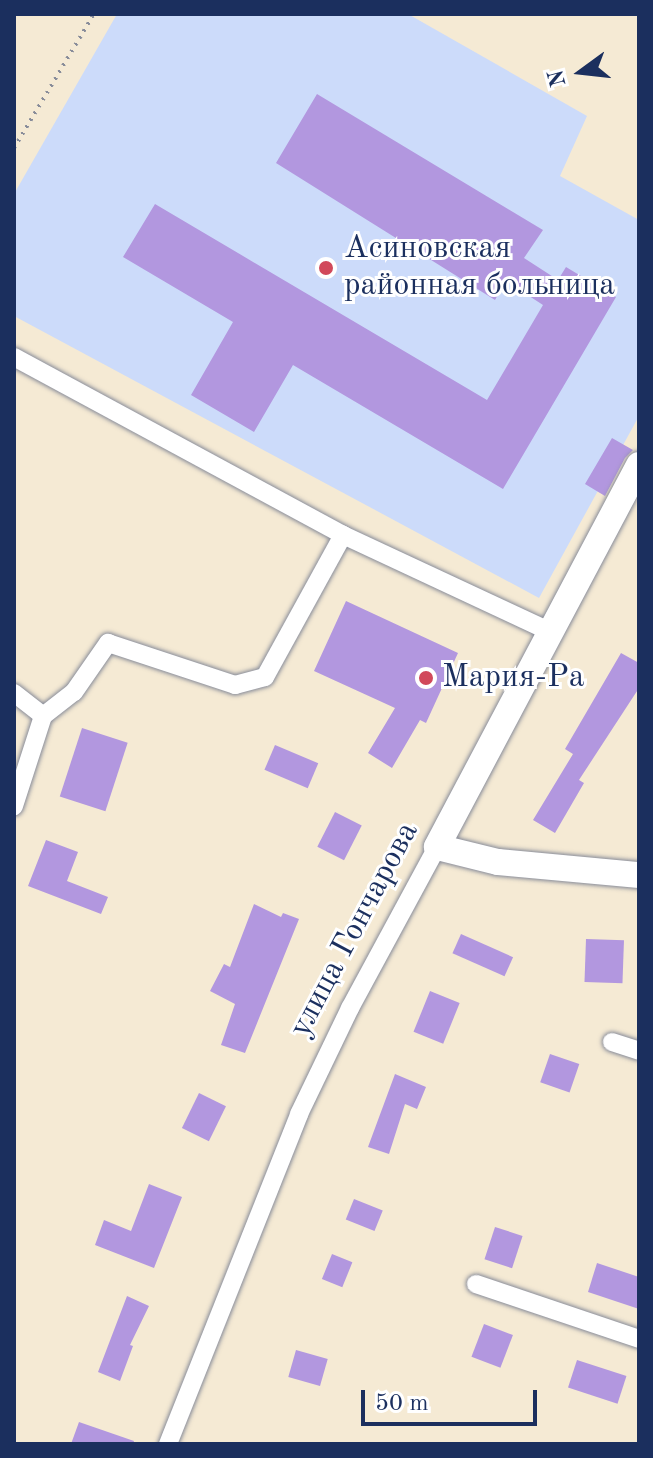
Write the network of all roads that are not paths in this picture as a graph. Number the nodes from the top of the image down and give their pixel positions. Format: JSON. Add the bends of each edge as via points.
{"nodes":[{"id":1,"x":14,"y":357,"type":"edge"},
{"id":2,"x":639,"y":465,"type":"edge"},
{"id":3,"x":343,"y":535,"type":"junction"},
{"id":4,"x":549,"y":631,"type":"junction"},
{"id":5,"x":14,"y":693,"type":"edge"},
{"id":6,"x":43,"y":716,"type":"junction"},
{"id":7,"x":14,"y":806,"type":"edge"},
{"id":8,"x":437,"y":847,"type":"junction"},
{"id":9,"x":639,"y":875,"type":"edge"},
{"id":10,"x":612,"y":1042,"type":"dead end"},
{"id":11,"x":639,"y":1051,"type":"edge"},
{"id":12,"x":476,"y":1284,"type":"dead end"},
{"id":13,"x":639,"y":1339,"type":"edge"},
{"id":14,"x":168,"y":1444,"type":"edge"}],
"edges":[{"from":1,"to":3,"type":"street"},
{"from":2,"to":4,"type":"street","name":"улица Гончарова"},
{"from":3,"to":4,"type":"street"},
{"from":3,"to":6,"type":"street","via":[[265,677],[235,685],[108,643],[74,692]]},
{"from":4,"to":8,"type":"street","name":"улица Гончарова"},
{"from":5,"to":6,"type":"street"},
{"from":6,"to":7,"type":"street"},
{"from":8,"to":9,"type":"street","via":[[498,862]]},
{"from":8,"to":14,"type":"street","name":"улица Гончарова","via":[[299,1114]]},
{"from":10,"to":11,"type":"street"},
{"from":12,"to":13,"type":"street"}]}
